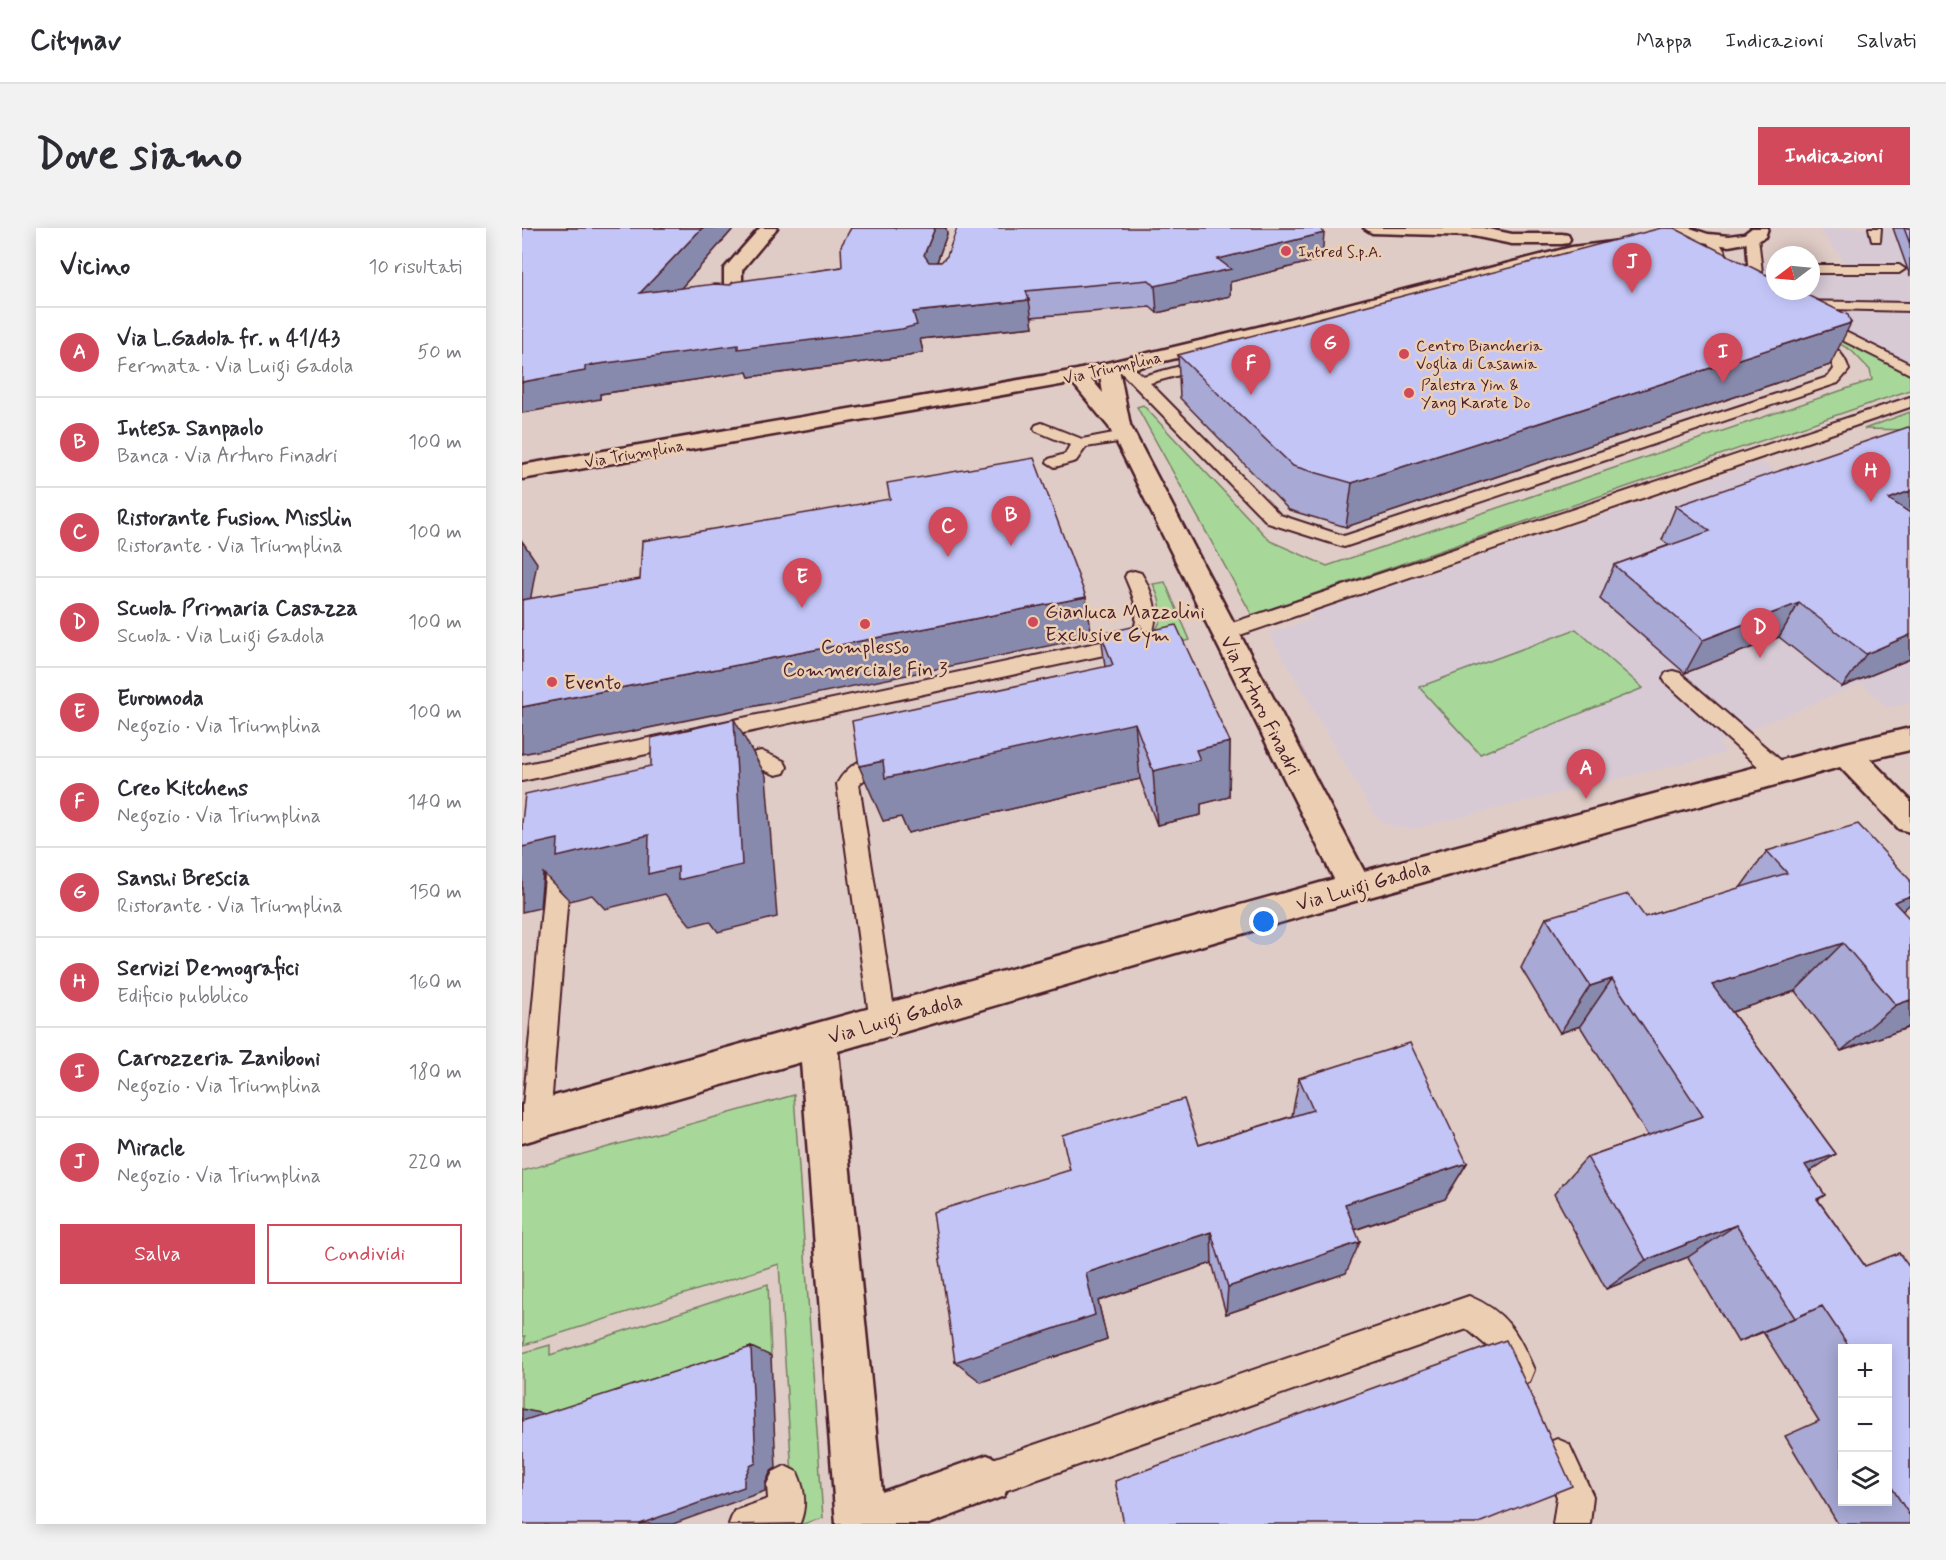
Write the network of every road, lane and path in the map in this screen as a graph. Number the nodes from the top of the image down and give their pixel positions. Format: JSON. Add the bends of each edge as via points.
{"nodes":[{"id":1,"x":769,"y":228,"type":"edge"},
{"id":2,"x":1371,"y":228,"type":"edge"},
{"id":3,"x":1445,"y":230,"type":"junction"},
{"id":4,"x":1591,"y":232,"type":"dead end"},
{"id":5,"x":1756,"y":232,"type":"edge"},
{"id":6,"x":1695,"y":235,"type":"edge"},
{"id":7,"x":1562,"y":239,"type":"junction"},
{"id":8,"x":1489,"y":251,"type":"dead end"},
{"id":9,"x":1645,"y":257,"type":"edge"},
{"id":10,"x":1820,"y":269,"type":"edge"},
{"id":11,"x":1899,"y":269,"type":"dead end"},
{"id":12,"x":1491,"y":287,"type":"edge"},
{"id":13,"x":732,"y":305,"type":"edge"},
{"id":14,"x":1907,"y":308,"type":"edge"},
{"id":15,"x":1793,"y":330,"type":"edge"},
{"id":16,"x":1220,"y":360,"type":"edge"},
{"id":17,"x":1116,"y":368,"type":"junction"},
{"id":18,"x":1910,"y":370,"type":"edge"},
{"id":19,"x":1077,"y":376,"type":"junction"},
{"id":20,"x":1140,"y":381,"type":"junction"},
{"id":21,"x":1910,"y":402,"type":"edge"},
{"id":22,"x":1042,"y":428,"type":"dead end"},
{"id":23,"x":1122,"y":430,"type":"junction"},
{"id":24,"x":522,"y":454,"type":"edge"},
{"id":25,"x":1079,"y":454,"type":"junction"},
{"id":26,"x":1055,"y":462,"type":"dead end"},
{"id":27,"x":522,"y":472,"type":"edge"},
{"id":28,"x":1134,"y":577,"type":"dead end"},
{"id":29,"x":1224,"y":633,"type":"junction"},
{"id":30,"x":1673,"y":678,"type":"dead end"},
{"id":31,"x":1910,"y":739,"type":"edge"},
{"id":32,"x":1846,"y":754,"type":"junction"},
{"id":33,"x":909,"y":756,"type":"edge"},
{"id":34,"x":776,"y":767,"type":"dead end"},
{"id":35,"x":706,"y":772,"type":"edge"},
{"id":36,"x":1779,"y":772,"type":"junction"},
{"id":37,"x":522,"y":773,"type":"edge"},
{"id":38,"x":1910,"y":820,"type":"edge"},
{"id":39,"x":570,"y":833,"type":"edge"},
{"id":40,"x":1355,"y":887,"type":"junction"},
{"id":41,"x":883,"y":1022,"type":"junction"},
{"id":42,"x":818,"y":1040,"type":"junction"},
{"id":43,"x":529,"y":1122,"type":"edge"},
{"id":44,"x":1531,"y":1401,"type":"edge"},
{"id":45,"x":1546,"y":1432,"type":"edge"},
{"id":46,"x":987,"y":1479,"type":"joint"},
{"id":47,"x":785,"y":1484,"type":"dead end"},
{"id":48,"x":747,"y":1524,"type":"edge"},
{"id":49,"x":861,"y":1524,"type":"edge"},
{"id":50,"x":1571,"y":1524,"type":"edge"}],
"edges":[{"from":1,"to":13,"type":"main road","via":[[733,269]]},
{"from":2,"to":3,"type":"main road"},
{"from":3,"to":7,"type":"main road"},
{"from":3,"to":8,"type":"main road","via":[[1470,237],[1486,245]]},
{"from":4,"to":7,"type":"main road","name":"Via Triumplina"},
{"from":5,"to":6,"type":"main road","name":"Via Triumplina","via":[[1727,241]]},
{"from":5,"to":6,"type":"lane","via":[[1762,292]]},
{"from":6,"to":17,"type":"main road","name":"Via Triumplina","via":[[1572,252]]},
{"from":7,"to":24,"type":"main road","name":"Via Triumplina","via":[[1231,324],[1089,356]]},
{"from":9,"to":12,"type":"lane","via":[[1582,263]]},
{"from":10,"to":11,"type":"lane"},
{"from":14,"to":18,"type":"lane","via":[[1784,305]]},
{"from":15,"to":20,"type":"lane","via":[[1834,352],[1842,370],[1833,380],[1344,542],[1274,519]]},
{"from":16,"to":20,"type":"lane"},
{"from":17,"to":19,"type":"main road","name":"Via Triumplina"},
{"from":17,"to":20,"type":"lane"},
{"from":17,"to":23,"type":"main road"},
{"from":19,"to":23,"type":"main road"},
{"from":19,"to":27,"type":"main road","name":"Via Triumplina"},
{"from":21,"to":29,"type":"lane"},
{"from":22,"to":25,"type":"lane","via":[[1053,435],[1073,438]]},
{"from":23,"to":25,"type":"lane"},
{"from":23,"to":29,"type":"main road","name":"Via Arturo Finadri"},
{"from":25,"to":26,"type":"lane"},
{"from":28,"to":37,"type":"lane","via":[[1148,620],[1141,636],[1120,645]]},
{"from":29,"to":40,"type":"main road","name":"Via Arturo Finadri"},
{"from":30,"to":36,"type":"lane"},
{"from":31,"to":32,"type":"main road","name":"Via Luigi Gadola"},
{"from":32,"to":36,"type":"main road","name":"Via Luigi Gadola"},
{"from":32,"to":38,"type":"main road"},
{"from":33,"to":41,"type":"lane","via":[[864,766],[848,784]]},
{"from":34,"to":35,"type":"lane","via":[[761,759]]},
{"from":36,"to":40,"type":"main road","name":"Via Luigi Gadola"},
{"from":39,"to":43,"type":"lane","via":[[561,838]]},
{"from":40,"to":41,"type":"main road","name":"Via Luigi Gadola"},
{"from":41,"to":42,"type":"main road","name":"Via Luigi Gadola"},
{"from":42,"to":43,"type":"main road","name":"Via Luigi Gadola"},
{"from":42,"to":49,"type":"main road","name":"Via Luigi Gadola"},
{"from":44,"to":46,"type":"lane","via":[[1503,1337],[1485,1320],[1469,1312]]},
{"from":45,"to":50,"type":"lane","via":[[1575,1496]]},
{"from":46,"to":49,"type":"main road","name":"Via Luigi Gadola"},
{"from":47,"to":48,"type":"lane","via":[[787,1510]]}]}
